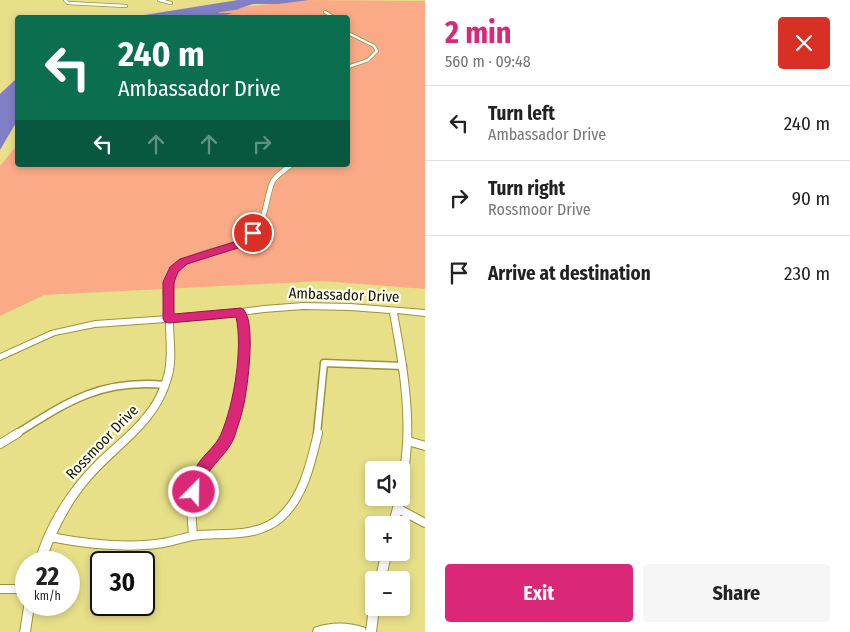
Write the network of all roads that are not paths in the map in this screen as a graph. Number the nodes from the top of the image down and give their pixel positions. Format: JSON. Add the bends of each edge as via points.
{"nodes":[{"id":1,"x":65,"y":0,"type":"edge"},
{"id":2,"x":110,"y":0,"type":"edge"},
{"id":3,"x":159,"y":0,"type":"edge"},
{"id":4,"x":171,"y":3,"type":"dead end"},
{"id":5,"x":104,"y":5,"type":"junction"},
{"id":6,"x":126,"y":6,"type":"dead end"},
{"id":7,"x":325,"y":12,"type":"dead end"},
{"id":8,"x":330,"y":15,"type":"edge"},
{"id":9,"x":350,"y":34,"type":"edge"},
{"id":10,"x":350,"y":66,"type":"edge"},
{"id":11,"x":288,"y":167,"type":"edge"},
{"id":12,"x":393,"y":310,"type":"junction"},
{"id":13,"x":241,"y":312,"type":"junction"},
{"id":14,"x":425,"y":313,"type":"edge"},
{"id":15,"x":169,"y":319,"type":"junction"},
{"id":16,"x":0,"y":357,"type":"edge"},
{"id":17,"x":403,"y":366,"type":"junction"},
{"id":18,"x":165,"y":385,"type":"junction"},
{"id":19,"x":408,"y":441,"type":"junction"},
{"id":20,"x":0,"y":444,"type":"edge"},
{"id":21,"x":425,"y":446,"type":"edge"},
{"id":22,"x":405,"y":461,"type":"edge"},
{"id":23,"x":397,"y":508,"type":"joint"},
{"id":24,"x":395,"y":516,"type":"edge"},
{"id":25,"x":425,"y":523,"type":"edge"},
{"id":26,"x":50,"y":536,"type":"junction"},
{"id":27,"x":193,"y":536,"type":"junction"},
{"id":28,"x":44,"y":551,"type":"edge"},
{"id":29,"x":15,"y":588,"type":"edge"},
{"id":30,"x":0,"y":589,"type":"edge"},
{"id":31,"x":27,"y":616,"type":"edge"},
{"id":32,"x":373,"y":616,"type":"edge"},
{"id":33,"x":24,"y":632,"type":"edge"},
{"id":34,"x":318,"y":632,"type":"edge"},
{"id":35,"x":361,"y":632,"type":"edge"},
{"id":36,"x":371,"y":632,"type":"edge"}],
"edges":[{"from":1,"to":5,"type":"street","via":[[68,3]]},
{"from":2,"to":5,"type":"street"},
{"from":3,"to":4,"type":"street"},
{"from":5,"to":6,"type":"street"},
{"from":7,"to":8,"type":"street"},
{"from":9,"to":10,"type":"street","via":[[374,46],[377,51],[371,58]]},
{"from":11,"to":15,"type":"street","name":"Rossmoor Drive","via":[[272,181],[267,207],[247,239],[188,259],[174,270],[168,291]]},
{"from":12,"to":13,"type":"street","name":"Ambassador Drive","via":[[312,306]]},
{"from":12,"to":14,"type":"street","name":"Ambassador Drive"},
{"from":12,"to":17,"type":"street"},
{"from":13,"to":15,"type":"street","name":"Ambassador Drive"},
{"from":13,"to":27,"type":"street","via":[[244,360],[240,394],[227,437],[196,484],[191,507]]},
{"from":15,"to":16,"type":"street","name":"Ambassador Drive","via":[[74,327],[44,336]]},
{"from":15,"to":18,"type":"street","name":"Rossmoor Drive","via":[[170,362]]},
{"from":17,"to":19,"type":"street"},
{"from":17,"to":27,"type":"street","via":[[324,363],[321,410],[313,452],[299,492],[287,513],[274,524],[257,530]]},
{"from":18,"to":20,"type":"street","via":[[132,382],[107,386],[54,408]]},
{"from":18,"to":26,"type":"street","name":"Rossmoor Drive","via":[[147,420],[97,466],[73,494]]},
{"from":19,"to":21,"type":"street"},
{"from":19,"to":22,"type":"street"},
{"from":23,"to":24,"type":"street"},
{"from":23,"to":25,"type":"street"},
{"from":26,"to":27,"type":"street","via":[[122,546]]},
{"from":26,"to":28,"type":"street","name":"Rossmoor Drive"},
{"from":29,"to":30,"type":"street"},
{"from":31,"to":33,"type":"street"},
{"from":32,"to":36,"type":"street"},
{"from":34,"to":35,"type":"street","via":[[339,628]]}]}
